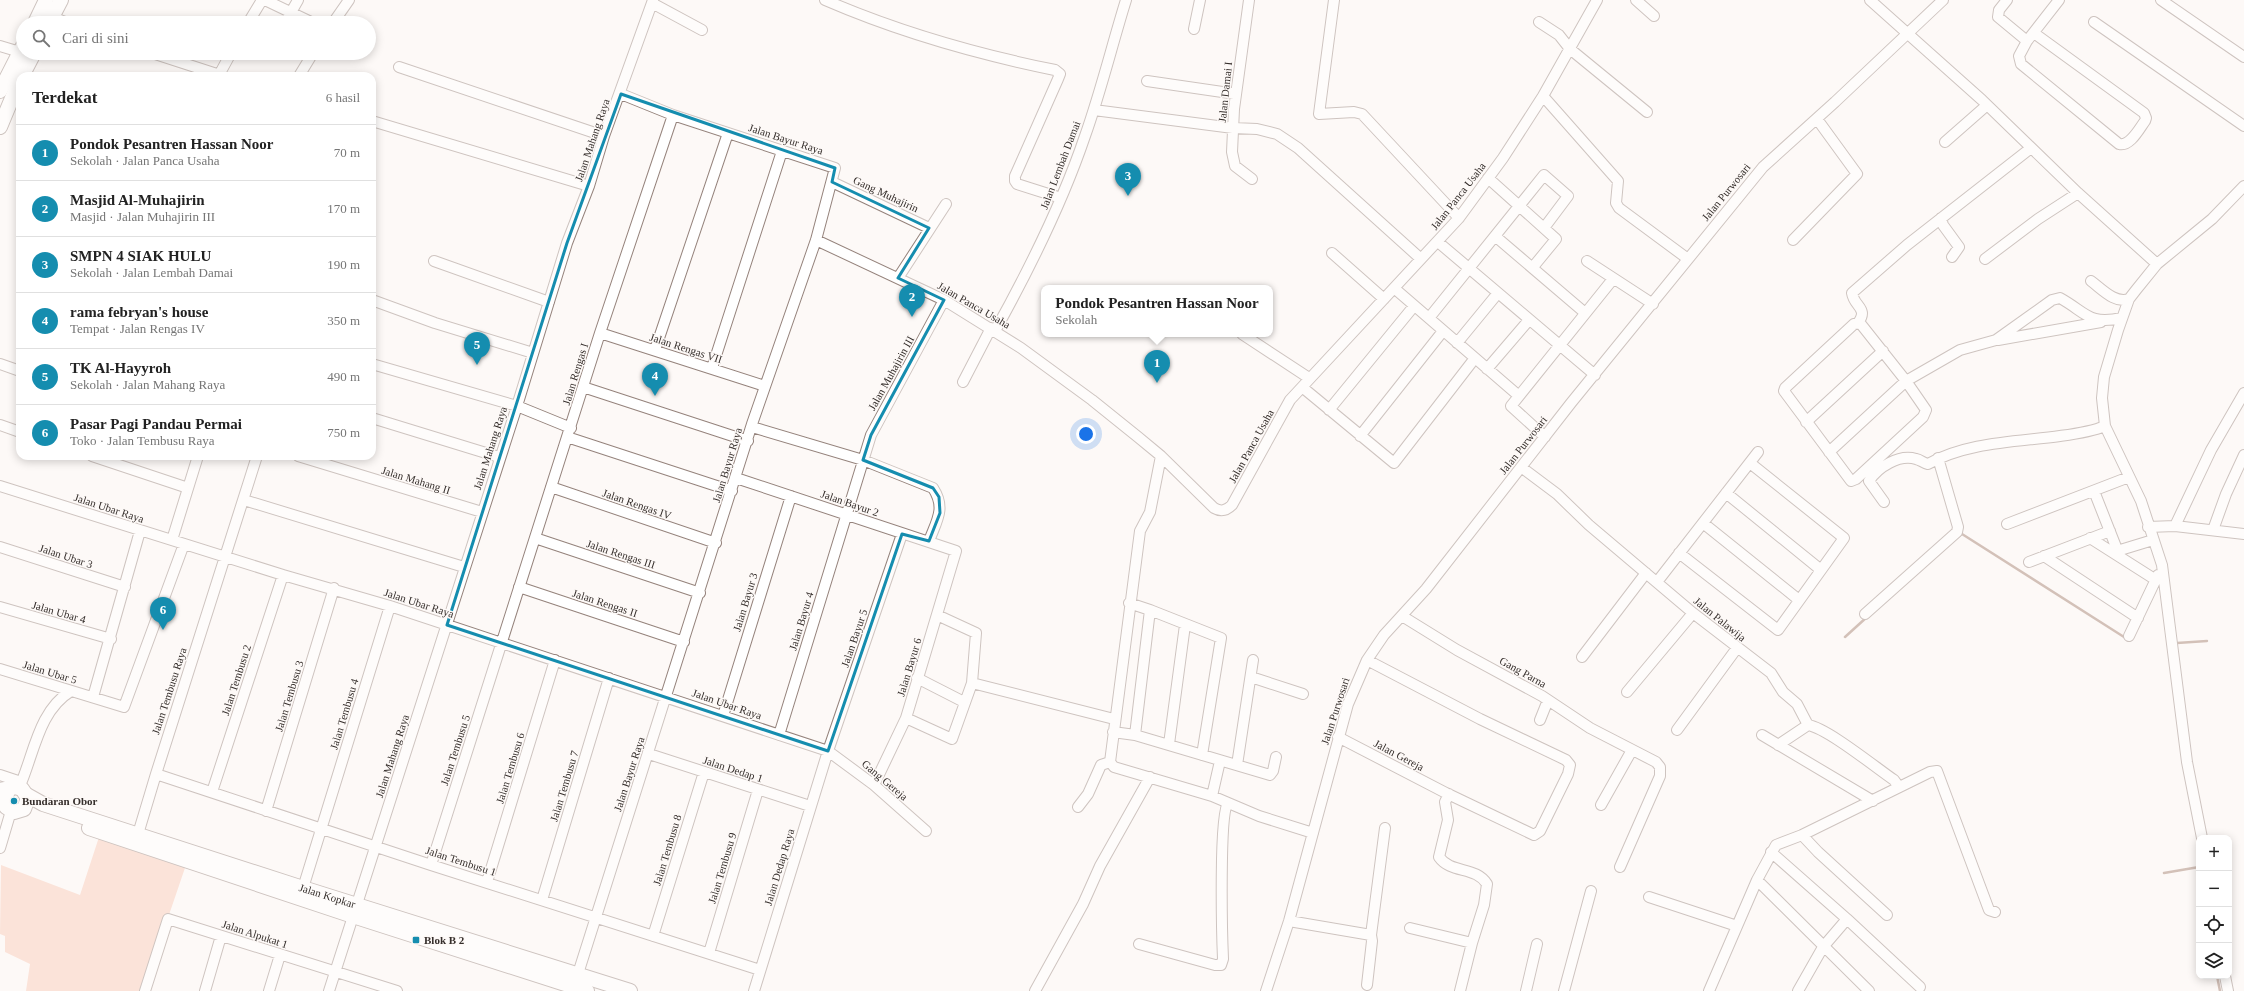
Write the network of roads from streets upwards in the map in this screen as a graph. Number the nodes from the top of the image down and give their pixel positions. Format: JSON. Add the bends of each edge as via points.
{"nodes":[{"id":1,"x":46,"y":0,"type":"edge"},
{"id":2,"x":61,"y":0,"type":"edge"},
{"id":3,"x":262,"y":0,"type":"edge"},
{"id":4,"x":265,"y":0,"type":"edge"},
{"id":5,"x":298,"y":0,"type":"edge"},
{"id":6,"x":349,"y":0,"type":"edge"},
{"id":7,"x":825,"y":0,"type":"edge"},
{"id":8,"x":1126,"y":0,"type":"edge"},
{"id":9,"x":1200,"y":0,"type":"edge"},
{"id":10,"x":1248,"y":0,"type":"edge"},
{"id":11,"x":1334,"y":0,"type":"edge"},
{"id":12,"x":1597,"y":0,"type":"edge"},
{"id":13,"x":1636,"y":0,"type":"edge"},
{"id":14,"x":1870,"y":0,"type":"edge"},
{"id":15,"x":1943,"y":0,"type":"edge"},
{"id":16,"x":2007,"y":0,"type":"edge"},
{"id":17,"x":2059,"y":0,"type":"edge"},
{"id":18,"x":2161,"y":0,"type":"edge"},
{"id":19,"x":652,"y":2,"type":"edge"},
{"id":20,"x":290,"y":12,"type":"junction"},
{"id":21,"x":38,"y":16,"type":"edge"},
{"id":22,"x":52,"y":16,"type":"edge"},
{"id":23,"x":252,"y":16,"type":"edge"},
{"id":24,"x":288,"y":16,"type":"edge"},
{"id":25,"x":298,"y":16,"type":"edge"},
{"id":26,"x":338,"y":16,"type":"edge"},
{"id":27,"x":1654,"y":16,"type":"dead end"},
{"id":28,"x":1539,"y":22,"type":"dead end"},
{"id":29,"x":2094,"y":22,"type":"dead end"},
{"id":30,"x":1194,"y":29,"type":"dead end"},
{"id":31,"x":702,"y":30,"type":"dead end"},
{"id":32,"x":1908,"y":35,"type":"junction"},
{"id":33,"x":2030,"y":37,"type":"junction"},
{"id":34,"x":0,"y":46,"type":"edge"},
{"id":35,"x":16,"y":48,"type":"edge"},
{"id":36,"x":1570,"y":49,"type":"junction"},
{"id":37,"x":2244,"y":57,"type":"edge"},
{"id":38,"x":20,"y":60,"type":"edge"},
{"id":39,"x":24,"y":60,"type":"edge"},
{"id":40,"x":174,"y":60,"type":"edge"},
{"id":41,"x":228,"y":60,"type":"edge"},
{"id":42,"x":309,"y":60,"type":"edge"},
{"id":43,"x":399,"y":67,"type":"dead end"},
{"id":44,"x":23,"y":72,"type":"edge"},
{"id":45,"x":212,"y":72,"type":"edge"},
{"id":46,"x":222,"y":72,"type":"edge"},
{"id":47,"x":301,"y":72,"type":"edge"},
{"id":48,"x":1147,"y":81,"type":"dead end"},
{"id":49,"x":16,"y":89,"type":"edge"},
{"id":50,"x":0,"y":92,"type":"edge"},
{"id":51,"x":621,"y":94,"type":"junction"},
{"id":52,"x":1236,"y":94,"type":"junction"},
{"id":53,"x":1543,"y":96,"type":"junction"},
{"id":54,"x":1986,"y":106,"type":"junction"},
{"id":55,"x":1094,"y":110,"type":"junction"},
{"id":56,"x":1647,"y":112,"type":"dead end"},
{"id":57,"x":673,"y":115,"type":"junction"},
{"id":58,"x":1817,"y":119,"type":"junction"},
{"id":59,"x":376,"y":122,"type":"edge"},
{"id":60,"x":2244,"y":126,"type":"edge"},
{"id":61,"x":0,"y":127,"type":"edge"},
{"id":62,"x":1233,"y":128,"type":"junction"},
{"id":63,"x":728,"y":133,"type":"junction"},
{"id":64,"x":604,"y":136,"type":"junction"},
{"id":65,"x":1945,"y":142,"type":"dead end"},
{"id":66,"x":2032,"y":148,"type":"junction"},
{"id":67,"x":782,"y":151,"type":"junction"},
{"id":68,"x":1488,"y":178,"type":"junction"},
{"id":69,"x":1252,"y":179,"type":"dead end"},
{"id":70,"x":832,"y":182,"type":"junction"},
{"id":71,"x":589,"y":186,"type":"junction"},
{"id":72,"x":2244,"y":186,"type":"edge"},
{"id":73,"x":2078,"y":194,"type":"junction"},
{"id":74,"x":1061,"y":198,"type":"junction"},
{"id":75,"x":946,"y":204,"type":"dead end"},
{"id":76,"x":1519,"y":206,"type":"junction"},
{"id":77,"x":1459,"y":218,"type":"junction"},
{"id":78,"x":1941,"y":218,"type":"junction"},
{"id":79,"x":929,"y":228,"type":"junction"},
{"id":80,"x":1544,"y":228,"type":"junction"},
{"id":81,"x":1495,"y":236,"type":"junction"},
{"id":82,"x":816,"y":240,"type":"junction"},
{"id":83,"x":1793,"y":240,"type":"dead end"},
{"id":84,"x":1438,"y":242,"type":"junction"},
{"id":85,"x":1332,"y":253,"type":"dead end"},
{"id":86,"x":1952,"y":257,"type":"dead end"},
{"id":87,"x":1688,"y":258,"type":"junction"},
{"id":88,"x":1985,"y":258,"type":"dead end"},
{"id":89,"x":1422,"y":259,"type":"junction"},
{"id":90,"x":434,"y":261,"type":"dead end"},
{"id":91,"x":1587,"y":261,"type":"dead end"},
{"id":92,"x":2157,"y":264,"type":"junction"},
{"id":93,"x":1533,"y":267,"type":"junction"},
{"id":94,"x":1469,"y":269,"type":"junction"},
{"id":95,"x":898,"y":278,"type":"junction"},
{"id":96,"x":1613,"y":279,"type":"junction"},
{"id":97,"x":2091,"y":281,"type":"dead end"},
{"id":98,"x":1394,"y":288,"type":"junction"},
{"id":99,"x":1498,"y":293,"type":"junction"},
{"id":100,"x":1384,"y":299,"type":"junction"},
{"id":101,"x":2129,"y":299,"type":"junction"},
{"id":102,"x":944,"y":300,"type":"junction"},
{"id":103,"x":376,"y":301,"type":"edge"},
{"id":104,"x":549,"y":302,"type":"junction"},
{"id":105,"x":1652,"y":304,"type":"junction"},
{"id":106,"x":1414,"y":306,"type":"junction"},
{"id":107,"x":1584,"y":312,"type":"junction"},
{"id":108,"x":1429,"y":318,"type":"junction"},
{"id":109,"x":2122,"y":318,"type":"junction"},
{"id":110,"x":1529,"y":320,"type":"junction"},
{"id":111,"x":2105,"y":321,"type":"junction"},
{"id":112,"x":1858,"y":323,"type":"junction"},
{"id":113,"x":993,"y":329,"type":"junction"},
{"id":114,"x":1443,"y":331,"type":"junction"},
{"id":115,"x":600,"y":333,"type":"junction"},
{"id":116,"x":1247,"y":337,"type":"edge"},
{"id":117,"x":1996,"y":340,"type":"junction"},
{"id":118,"x":1457,"y":343,"type":"junction"},
{"id":119,"x":1558,"y":345,"type":"junction"},
{"id":120,"x":655,"y":350,"type":"junction"},
{"id":121,"x":1883,"y":351,"type":"junction"},
{"id":122,"x":533,"y":353,"type":"junction"},
{"id":123,"x":1475,"y":358,"type":"junction"},
{"id":124,"x":0,"y":364,"type":"edge"},
{"id":125,"x":376,"y":365,"type":"edge"},
{"id":126,"x":712,"y":368,"type":"junction"},
{"id":127,"x":1487,"y":369,"type":"junction"},
{"id":128,"x":16,"y":370,"type":"edge"},
{"id":129,"x":1595,"y":375,"type":"junction"},
{"id":130,"x":1309,"y":378,"type":"junction"},
{"id":131,"x":1906,"y":381,"type":"junction"},
{"id":132,"x":963,"y":382,"type":"dead end"},
{"id":133,"x":766,"y":386,"type":"junction"},
{"id":134,"x":583,"y":387,"type":"junction"},
{"id":135,"x":1302,"y":387,"type":"junction"},
{"id":136,"x":2244,"y":393,"type":"edge"},
{"id":137,"x":1519,"y":396,"type":"junction"},
{"id":138,"x":517,"y":406,"type":"junction"},
{"id":139,"x":1329,"y":410,"type":"junction"},
{"id":140,"x":376,"y":419,"type":"edge"},
{"id":141,"x":1806,"y":422,"type":"junction"},
{"id":142,"x":0,"y":426,"type":"edge"},
{"id":143,"x":2105,"y":426,"type":"junction"},
{"id":144,"x":752,"y":427,"type":"junction"},
{"id":145,"x":16,"y":431,"type":"edge"},
{"id":146,"x":569,"y":432,"type":"junction"},
{"id":147,"x":1360,"y":436,"type":"junction"},
{"id":148,"x":1545,"y":437,"type":"junction"},
{"id":149,"x":748,"y":441,"type":"junction"},
{"id":150,"x":1758,"y":452,"type":"dead end"},
{"id":151,"x":1829,"y":452,"type":"junction"},
{"id":152,"x":1161,"y":456,"type":"junction"},
{"id":153,"x":500,"y":457,"type":"junction"},
{"id":154,"x":1938,"y":458,"type":"junction"},
{"id":155,"x":104,"y":460,"type":"edge"},
{"id":156,"x":197,"y":460,"type":"edge"},
{"id":157,"x":256,"y":460,"type":"edge"},
{"id":158,"x":311,"y":460,"type":"edge"},
{"id":159,"x":863,"y":460,"type":"junction"},
{"id":160,"x":2243,"y":460,"type":"edge"},
{"id":161,"x":1750,"y":463,"type":"junction"},
{"id":162,"x":1521,"y":467,"type":"junction"},
{"id":163,"x":2130,"y":477,"type":"junction"},
{"id":164,"x":736,"y":478,"type":"junction"},
{"id":165,"x":0,"y":486,"type":"edge"},
{"id":166,"x":551,"y":487,"type":"junction"},
{"id":167,"x":188,"y":488,"type":"junction"},
{"id":168,"x":732,"y":491,"type":"junction"},
{"id":169,"x":2094,"y":491,"type":"junction"},
{"id":170,"x":1726,"y":493,"type":"junction"},
{"id":171,"x":791,"y":496,"type":"junction"},
{"id":172,"x":244,"y":500,"type":"junction"},
{"id":173,"x":1884,"y":502,"type":"dead end"},
{"id":174,"x":482,"y":512,"type":"junction"},
{"id":175,"x":846,"y":514,"type":"junction"},
{"id":176,"x":1703,"y":523,"type":"junction"},
{"id":177,"x":2007,"y":524,"type":"dead end"},
{"id":178,"x":2175,"y":526,"type":"junction"},
{"id":179,"x":2148,"y":527,"type":"junction"},
{"id":180,"x":2110,"y":530,"type":"junction"},
{"id":181,"x":2213,"y":530,"type":"junction"},
{"id":182,"x":140,"y":531,"type":"junction"},
{"id":183,"x":902,"y":534,"type":"junction"},
{"id":184,"x":2244,"y":534,"type":"edge"},
{"id":185,"x":535,"y":538,"type":"junction"},
{"id":186,"x":2090,"y":538,"type":"junction"},
{"id":187,"x":172,"y":540,"type":"junction"},
{"id":188,"x":2154,"y":540,"type":"junction"},
{"id":189,"x":929,"y":541,"type":"junction"},
{"id":190,"x":716,"y":543,"type":"junction"},
{"id":191,"x":184,"y":544,"type":"junction"},
{"id":192,"x":0,"y":547,"type":"edge"},
{"id":193,"x":956,"y":551,"type":"joint"},
{"id":194,"x":1680,"y":553,"type":"junction"},
{"id":195,"x":2119,"y":554,"type":"junction"},
{"id":196,"x":2044,"y":556,"type":"junction"},
{"id":197,"x":227,"y":557,"type":"junction"},
{"id":198,"x":2029,"y":562,"type":"dead end"},
{"id":199,"x":2162,"y":566,"type":"junction"},
{"id":200,"x":464,"y":567,"type":"junction"},
{"id":201,"x":1821,"y":570,"type":"junction"},
{"id":202,"x":1646,"y":573,"type":"junction"},
{"id":203,"x":283,"y":575,"type":"junction"},
{"id":204,"x":2156,"y":580,"type":"junction"},
{"id":205,"x":1657,"y":582,"type":"junction"},
{"id":206,"x":125,"y":587,"type":"junction"},
{"id":207,"x":519,"y":587,"type":"junction"},
{"id":208,"x":334,"y":588,"type":"junction"},
{"id":209,"x":700,"y":593,"type":"junction"},
{"id":210,"x":1799,"y":600,"type":"junction"},
{"id":211,"x":1129,"y":603,"type":"junction"},
{"id":212,"x":390,"y":606,"type":"junction"},
{"id":213,"x":0,"y":607,"type":"edge"},
{"id":214,"x":1150,"y":610,"type":"junction"},
{"id":215,"x":1693,"y":613,"type":"junction"},
{"id":216,"x":1865,"y":614,"type":"dead end"},
{"id":217,"x":937,"y":615,"type":"junction"},
{"id":218,"x":1402,"y":616,"type":"junction"},
{"id":219,"x":2138,"y":618,"type":"junction"},
{"id":220,"x":447,"y":625,"type":"junction"},
{"id":221,"x":1185,"y":626,"type":"junction"},
{"id":222,"x":2129,"y":636,"type":"dead end"},
{"id":223,"x":111,"y":640,"type":"junction"},
{"id":224,"x":502,"y":642,"type":"junction"},
{"id":225,"x":684,"y":642,"type":"junction"},
{"id":226,"x":1737,"y":648,"type":"junction"},
{"id":227,"x":1582,"y":657,"type":"dead end"},
{"id":228,"x":555,"y":660,"type":"junction"},
{"id":229,"x":1253,"y":660,"type":"dead end"},
{"id":230,"x":1367,"y":660,"type":"junction"},
{"id":231,"x":0,"y":669,"type":"edge"},
{"id":232,"x":1250,"y":677,"type":"junction"},
{"id":233,"x":609,"y":678,"type":"junction"},
{"id":234,"x":917,"y":678,"type":"junction"},
{"id":235,"x":972,"y":683,"type":"junction"},
{"id":236,"x":71,"y":691,"type":"junction"},
{"id":237,"x":1627,"y":692,"type":"dead end"},
{"id":238,"x":1303,"y":694,"type":"dead end"},
{"id":239,"x":93,"y":697,"type":"junction"},
{"id":240,"x":667,"y":697,"type":"junction"},
{"id":241,"x":1548,"y":700,"type":"junction"},
{"id":242,"x":964,"y":702,"type":"junction"},
{"id":243,"x":722,"y":716,"type":"junction"},
{"id":244,"x":906,"y":718,"type":"junction"},
{"id":245,"x":1114,"y":719,"type":"junction"},
{"id":246,"x":1540,"y":720,"type":"dead end"},
{"id":247,"x":1808,"y":725,"type":"junction"},
{"id":248,"x":1677,"y":730,"type":"dead end"},
{"id":249,"x":1113,"y":732,"type":"junction"},
{"id":250,"x":1135,"y":734,"type":"junction"},
{"id":251,"x":779,"y":735,"type":"junction"},
{"id":252,"x":1762,"y":735,"type":"dead end"},
{"id":253,"x":1338,"y":737,"type":"junction"},
{"id":254,"x":1169,"y":744,"type":"junction"},
{"id":255,"x":1778,"y":745,"type":"junction"},
{"id":256,"x":1632,"y":750,"type":"junction"},
{"id":257,"x":828,"y":751,"type":"junction"},
{"id":258,"x":649,"y":754,"type":"junction"},
{"id":259,"x":1202,"y":755,"type":"junction"},
{"id":260,"x":1276,"y":757,"type":"dead end"},
{"id":261,"x":1220,"y":761,"type":"junction"},
{"id":262,"x":1110,"y":762,"type":"junction"},
{"id":263,"x":1237,"y":765,"type":"junction"},
{"id":264,"x":704,"y":772,"type":"junction"},
{"id":265,"x":156,"y":774,"type":"junction"},
{"id":266,"x":0,"y":775,"type":"edge"},
{"id":267,"x":1150,"y":777,"type":"junction"},
{"id":268,"x":874,"y":785,"type":"junction"},
{"id":269,"x":1899,"y":787,"type":"junction"},
{"id":270,"x":758,"y":790,"type":"junction"},
{"id":271,"x":212,"y":792,"type":"junction"},
{"id":272,"x":1449,"y":794,"type":"junction"},
{"id":273,"x":13,"y":796,"type":"edge"},
{"id":274,"x":1212,"y":796,"type":"junction"},
{"id":275,"x":1873,"y":801,"type":"junction"},
{"id":276,"x":1228,"y":803,"type":"junction"},
{"id":277,"x":1601,"y":805,"type":"dead end"},
{"id":278,"x":810,"y":806,"type":"junction"},
{"id":279,"x":1078,"y":807,"type":"dead end"},
{"id":280,"x":266,"y":810,"type":"junction"},
{"id":281,"x":1385,"y":828,"type":"dead end"},
{"id":282,"x":322,"y":829,"type":"junction"},
{"id":283,"x":926,"y":831,"type":"dead end"},
{"id":284,"x":1313,"y":833,"type":"junction"},
{"id":285,"x":138,"y":834,"type":"junction"},
{"id":286,"x":1802,"y":835,"type":"junction"},
{"id":287,"x":2201,"y":835,"type":"edge"},
{"id":288,"x":376,"y":846,"type":"junction"},
{"id":289,"x":0,"y":848,"type":"edge"},
{"id":290,"x":1771,"y":852,"type":"junction"},
{"id":291,"x":431,"y":865,"type":"junction"},
{"id":292,"x":1620,"y":867,"type":"dead end"},
{"id":293,"x":1757,"y":880,"type":"junction"},
{"id":294,"x":487,"y":882,"type":"junction"},
{"id":295,"x":303,"y":888,"type":"junction"},
{"id":296,"x":1591,"y":891,"type":"dead end"},
{"id":297,"x":1649,"y":897,"type":"dead end"},
{"id":298,"x":542,"y":900,"type":"junction"},
{"id":299,"x":355,"y":911,"type":"junction"},
{"id":300,"x":1995,"y":912,"type":"dead end"},
{"id":301,"x":1887,"y":915,"type":"dead end"},
{"id":302,"x":595,"y":917,"type":"junction"},
{"id":303,"x":1847,"y":920,"type":"junction"},
{"id":304,"x":1289,"y":921,"type":"junction"},
{"id":305,"x":1737,"y":926,"type":"junction"},
{"id":306,"x":1410,"y":928,"type":"dead end"},
{"id":307,"x":1371,"y":935,"type":"junction"},
{"id":308,"x":221,"y":936,"type":"junction"},
{"id":309,"x":653,"y":936,"type":"junction"},
{"id":310,"x":1472,"y":943,"type":"junction"},
{"id":311,"x":1139,"y":944,"type":"dead end"},
{"id":312,"x":1537,"y":944,"type":"dead end"},
{"id":313,"x":1823,"y":947,"type":"junction"},
{"id":314,"x":709,"y":953,"type":"junction"},
{"id":315,"x":280,"y":955,"type":"junction"},
{"id":316,"x":760,"y":970,"type":"junction"},
{"id":317,"x":335,"y":971,"type":"junction"},
{"id":318,"x":2226,"y":979,"type":"edge"},
{"id":319,"x":574,"y":984,"type":"edge"},
{"id":320,"x":1367,"y":985,"type":"dead end"},
{"id":321,"x":1920,"y":987,"type":"dead end"},
{"id":322,"x":145,"y":991,"type":"edge"},
{"id":323,"x":205,"y":991,"type":"edge"},
{"id":324,"x":269,"y":991,"type":"edge"},
{"id":325,"x":329,"y":991,"type":"edge"},
{"id":326,"x":397,"y":991,"type":"edge"},
{"id":327,"x":587,"y":991,"type":"edge"},
{"id":328,"x":630,"y":991,"type":"edge"},
{"id":329,"x":754,"y":991,"type":"edge"},
{"id":330,"x":1035,"y":991,"type":"edge"},
{"id":331,"x":1266,"y":991,"type":"edge"},
{"id":332,"x":1460,"y":991,"type":"edge"},
{"id":333,"x":1526,"y":991,"type":"edge"},
{"id":334,"x":1564,"y":991,"type":"edge"},
{"id":335,"x":1708,"y":991,"type":"edge"},
{"id":336,"x":1798,"y":991,"type":"edge"},
{"id":337,"x":1870,"y":991,"type":"edge"},
{"id":338,"x":2228,"y":991,"type":"edge"}],
"edges":[{"from":1,"to":21,"type":"street"},
{"from":2,"to":22,"type":"street"},
{"from":3,"to":23,"type":"street"},
{"from":4,"to":20,"type":"street"},
{"from":5,"to":20,"type":"street"},
{"from":6,"to":26,"type":"street"},
{"from":7,"to":74,"type":"street","via":[[929,39],[1055,70],[1060,74],[1014,181]]},
{"from":8,"to":55,"type":"street","name":"Jalan Lembah Damai"},
{"from":9,"to":30,"type":"street"},
{"from":10,"to":52,"type":"street","name":"Jalan Damai I"},
{"from":11,"to":77,"type":"street","via":[[1319,114],[1362,114]]},
{"from":12,"to":36,"type":"street","name":"Jalan Panca Usaha"},
{"from":13,"to":27,"type":"street"},
{"from":14,"to":32,"type":"street"},
{"from":15,"to":32,"type":"street","name":"Jalan Purwosari"},
{"from":16,"to":33,"type":"street","via":[[1999,10],[1998,17]]},
{"from":17,"to":33,"type":"street"},
{"from":18,"to":37,"type":"street"},
{"from":19,"to":31,"type":"street"},
{"from":19,"to":51,"type":"street","name":"Jalan Mahang Raya"},
{"from":20,"to":24,"type":"street"},
{"from":20,"to":25,"type":"street"},
{"from":28,"to":36,"type":"street","via":[[1559,34]]},
{"from":29,"to":60,"type":"street"},
{"from":32,"to":54,"type":"street"},
{"from":32,"to":58,"type":"street","name":"Jalan Purwosari"},
{"from":33,"to":33,"type":"street","via":[[2144,113],[2145,122],[2129,141],[2119,144],[2021,64],[2019,56],[2023,45]]},
{"from":34,"to":35,"type":"street"},
{"from":36,"to":53,"type":"street","name":"Jalan Panca Usaha"},
{"from":36,"to":56,"type":"street"},
{"from":38,"to":50,"type":"street"},
{"from":39,"to":44,"type":"street"},
{"from":40,"to":45,"type":"street"},
{"from":41,"to":46,"type":"street"},
{"from":42,"to":47,"type":"street"},
{"from":43,"to":64,"type":"street"},
{"from":48,"to":52,"type":"street"},
{"from":49,"to":61,"type":"street"},
{"from":51,"to":57,"type":"street","name":"Jalan Bayur Raya"},
{"from":51,"to":64,"type":"street","name":"Jalan Mahang Raya"},
{"from":52,"to":62,"type":"street","name":"Jalan Damai I"},
{"from":53,"to":68,"type":"street","name":"Jalan Panca Usaha"},
{"from":53,"to":87,"type":"street","via":[[1618,180],[1616,203],[1619,208]]},
{"from":54,"to":65,"type":"street"},
{"from":54,"to":66,"type":"street"},
{"from":55,"to":62,"type":"street"},
{"from":55,"to":74,"type":"street","name":"Jalan Lembah Damai"},
{"from":57,"to":63,"type":"street","name":"Jalan Bayur Raya"},
{"from":57,"to":115,"type":"street","name":"Jalan Rengas I"},
{"from":58,"to":83,"type":"street","via":[[1857,174]]},
{"from":58,"to":87,"type":"street","name":"Jalan Purwosari","via":[[1763,167]]},
{"from":59,"to":71,"type":"street"},
{"from":62,"to":69,"type":"street","name":"Jalan Damai I","via":[[1233,162]]},
{"from":62,"to":89,"type":"street","via":[[1257,128],[1277,134],[1298,148]]},
{"from":63,"to":67,"type":"street","name":"Jalan Bayur Raya"},
{"from":63,"to":120,"type":"street"},
{"from":64,"to":71,"type":"street","name":"Jalan Mahang Raya"},
{"from":66,"to":73,"type":"street"},
{"from":66,"to":78,"type":"street"},
{"from":67,"to":70,"type":"street","name":"Jalan Bayur Raya","via":[[835,168]]},
{"from":67,"to":126,"type":"street"},
{"from":68,"to":76,"type":"street"},
{"from":68,"to":77,"type":"street","name":"Jalan Panca Usaha"},
{"from":70,"to":79,"type":"street","name":"Gang Muhajirin"},
{"from":70,"to":82,"type":"street","name":"Jalan Bayur Raya"},
{"from":71,"to":104,"type":"street","name":"Jalan Mahang Raya"},
{"from":72,"to":92,"type":"street","via":[[2212,219]]},
{"from":73,"to":88,"type":"street","via":[[2038,219]]},
{"from":73,"to":92,"type":"street"},
{"from":74,"to":113,"type":"street","name":"Jalan Lembah Damai","via":[[1020,288]]},
{"from":75,"to":79,"type":"street"},
{"from":76,"to":80,"type":"street"},
{"from":76,"to":80,"type":"street","via":[[1544,175],[1568,196]]},
{"from":76,"to":81,"type":"street"},
{"from":77,"to":84,"type":"street","name":"Jalan Panca Usaha"},
{"from":78,"to":86,"type":"street","via":[[1959,247]]},
{"from":78,"to":112,"type":"street","via":[[1852,293],[1863,312]]},
{"from":79,"to":95,"type":"street"},
{"from":80,"to":93,"type":"street","via":[[1556,239]]},
{"from":81,"to":93,"type":"street"},
{"from":81,"to":94,"type":"street"},
{"from":82,"to":95,"type":"street","name":"Jalan Panca Usaha"},
{"from":82,"to":133,"type":"street","name":"Jalan Bayur Raya"},
{"from":84,"to":89,"type":"street","name":"Jalan Panca Usaha"},
{"from":84,"to":94,"type":"street"},
{"from":85,"to":100,"type":"street"},
{"from":87,"to":105,"type":"street","name":"Jalan Purwosari"},
{"from":89,"to":98,"type":"street","name":"Jalan Panca Usaha"},
{"from":90,"to":104,"type":"street"},
{"from":91,"to":96,"type":"street"},
{"from":92,"to":101,"type":"street"},
{"from":93,"to":107,"type":"street"},
{"from":94,"to":99,"type":"street"},
{"from":94,"to":108,"type":"street"},
{"from":95,"to":102,"type":"street","name":"Jalan Panca Usaha"},
{"from":96,"to":105,"type":"street"},
{"from":96,"to":107,"type":"street"},
{"from":97,"to":101,"type":"street","via":[[2117,300]]},
{"from":98,"to":100,"type":"street","name":"Jalan Panca Usaha"},
{"from":98,"to":106,"type":"street"},
{"from":99,"to":110,"type":"street"},
{"from":99,"to":118,"type":"street"},
{"from":100,"to":130,"type":"street","name":"Jalan Panca Usaha"},
{"from":101,"to":109,"type":"street"},
{"from":102,"to":113,"type":"street","name":"Jalan Panca Usaha"},
{"from":102,"to":159,"type":"street","name":"Jalan Muhajirin III","via":[[871,435]]},
{"from":103,"to":122,"type":"street","via":[[435,323]]},
{"from":104,"to":122,"type":"street","name":"Jalan Mahang Raya"},
{"from":105,"to":129,"type":"street","name":"Jalan Purwosari"},
{"from":106,"to":108,"type":"street"},
{"from":106,"to":139,"type":"street"},
{"from":107,"to":119,"type":"street"},
{"from":108,"to":114,"type":"street"},
{"from":109,"to":111,"type":"street"},
{"from":109,"to":143,"type":"street","via":[[2104,377],[2102,398]]},
{"from":110,"to":119,"type":"street"},
{"from":110,"to":127,"type":"street"},
{"from":111,"to":117,"type":"street"},
{"from":111,"to":117,"type":"street","via":[[2090,317],[2060,298],[2052,300]]},
{"from":112,"to":121,"type":"street"},
{"from":112,"to":141,"type":"street","via":[[1784,388],[1785,394]]},
{"from":113,"to":132,"type":"street","name":"Jalan Lembah Damai"},
{"from":113,"to":152,"type":"street","name":"Jalan Panca Usaha","via":[[1092,400]]},
{"from":114,"to":118,"type":"street"},
{"from":114,"to":147,"type":"street"},
{"from":115,"to":120,"type":"street","name":"Jalan Rengas VII"},
{"from":115,"to":134,"type":"street","name":"Jalan Rengas I"},
{"from":116,"to":130,"type":"street"},
{"from":117,"to":131,"type":"street","via":[[1960,350]]},
{"from":118,"to":123,"type":"street"},
{"from":119,"to":129,"type":"street"},
{"from":119,"to":137,"type":"street"},
{"from":120,"to":126,"type":"street","name":"Jalan Rengas VII"},
{"from":121,"to":131,"type":"street"},
{"from":121,"to":141,"type":"street"},
{"from":122,"to":138,"type":"street","name":"Jalan Mahang Raya"},
{"from":123,"to":127,"type":"street"},
{"from":123,"to":147,"type":"street","via":[[1394,463]]},
{"from":124,"to":128,"type":"street"},
{"from":125,"to":138,"type":"street"},
{"from":126,"to":133,"type":"street","name":"Jalan Rengas VII"},
{"from":127,"to":137,"type":"street"},
{"from":129,"to":148,"type":"street","name":"Jalan Purwosari"},
{"from":130,"to":135,"type":"street","name":"Jalan Panca Usaha"},
{"from":131,"to":151,"type":"street"},
{"from":131,"to":151,"type":"street","via":[[1926,410],[1925,414],[1856,479],[1848,480]]},
{"from":133,"to":144,"type":"street","name":"Jalan Bayur Raya"},
{"from":134,"to":146,"type":"street","name":"Jalan Rengas I"},
{"from":134,"to":149,"type":"street"},
{"from":135,"to":139,"type":"street"},
{"from":135,"to":152,"type":"street","name":"Jalan Panca Usaha","via":[[1290,400],[1232,506],[1227,510],[1217,510],[1210,505]]},
{"from":136,"to":178,"type":"street","via":[[2211,450]]},
{"from":137,"to":148,"type":"street","via":[[1511,406]]},
{"from":138,"to":146,"type":"street"},
{"from":138,"to":153,"type":"street","name":"Jalan Mahang Raya"},
{"from":139,"to":147,"type":"street"},
{"from":140,"to":153,"type":"street"},
{"from":141,"to":151,"type":"street"},
{"from":142,"to":145,"type":"street"},
{"from":143,"to":154,"type":"street","via":[[2073,434],[1968,448]]},
{"from":143,"to":163,"type":"street"},
{"from":144,"to":149,"type":"street","name":"Jalan Bayur Raya"},
{"from":144,"to":159,"type":"street"},
{"from":146,"to":166,"type":"street","name":"Jalan Rengas I"},
{"from":146,"to":168,"type":"street"},
{"from":148,"to":162,"type":"street","name":"Jalan Purwosari"},
{"from":149,"to":164,"type":"street","name":"Jalan Bayur Raya"},
{"from":150,"to":161,"type":"street"},
{"from":152,"to":211,"type":"street","via":[[1150,512],[1140,531]]},
{"from":153,"to":174,"type":"street","name":"Jalan Mahang Raya"},
{"from":154,"to":173,"type":"street","via":[[1928,464],[1917,459],[1901,458],[1883,467],[1869,481]]},
{"from":154,"to":216,"type":"street","via":[[1958,527],[1957,532]]},
{"from":155,"to":167,"type":"street"},
{"from":156,"to":167,"type":"street"},
{"from":157,"to":172,"type":"street","name":"Jalan Tembusu Raya"},
{"from":158,"to":174,"type":"street","name":"Jalan Mahang II"},
{"from":159,"to":175,"type":"street","name":"Jalan Muhajirin III"},
{"from":159,"to":189,"type":"street","via":[[933,488],[941,505]]},
{"from":160,"to":181,"type":"street"},
{"from":161,"to":170,"type":"street"},
{"from":161,"to":201,"type":"street","via":[[1844,538]]},
{"from":162,"to":202,"type":"street","name":"Jalan Palawija","via":[[1557,494]]},
{"from":162,"to":218,"type":"street","name":"Jalan Purwosari"},
{"from":163,"to":169,"type":"street"},
{"from":163,"to":179,"type":"street","via":[[2141,501]]},
{"from":164,"to":168,"type":"street","name":"Jalan Bayur Raya"},
{"from":164,"to":171,"type":"street","name":"Jalan Bayur 2"},
{"from":165,"to":182,"type":"street","name":"Jalan Ubar Raya"},
{"from":166,"to":185,"type":"street","name":"Jalan Rengas I"},
{"from":166,"to":190,"type":"street","name":"Jalan Rengas IV"},
{"from":167,"to":187,"type":"street"},
{"from":168,"to":190,"type":"street","name":"Jalan Bayur Raya"},
{"from":169,"to":177,"type":"street"},
{"from":169,"to":180,"type":"street"},
{"from":170,"to":176,"type":"street"},
{"from":170,"to":201,"type":"street"},
{"from":171,"to":175,"type":"street","name":"Jalan Bayur 2"},
{"from":171,"to":243,"type":"street","name":"Jalan Bayur 3"},
{"from":172,"to":197,"type":"street","name":"Jalan Tembusu Raya"},
{"from":172,"to":200,"type":"street"},
{"from":174,"to":200,"type":"street","name":"Jalan Mahang Raya"},
{"from":175,"to":183,"type":"street","name":"Jalan Bayur 2"},
{"from":175,"to":251,"type":"street","name":"Jalan Bayur 4"},
{"from":176,"to":194,"type":"street"},
{"from":176,"to":210,"type":"street"},
{"from":178,"to":179,"type":"street"},
{"from":178,"to":181,"type":"street"},
{"from":179,"to":188,"type":"street"},
{"from":180,"to":186,"type":"street"},
{"from":180,"to":195,"type":"street"},
{"from":181,"to":184,"type":"street"},
{"from":182,"to":187,"type":"street","name":"Jalan Ubar Raya"},
{"from":182,"to":206,"type":"street"},
{"from":183,"to":189,"type":"street","name":"Jalan Bayur 2"},
{"from":183,"to":257,"type":"street","name":"Jalan Bayur 5"},
{"from":185,"to":207,"type":"street","name":"Jalan Rengas I"},
{"from":185,"to":209,"type":"street","name":"Jalan Rengas III"},
{"from":186,"to":195,"type":"street"},
{"from":186,"to":196,"type":"street"},
{"from":187,"to":191,"type":"street","name":"Jalan Ubar Raya"},
{"from":188,"to":195,"type":"street"},
{"from":188,"to":199,"type":"street"},
{"from":189,"to":193,"type":"street","name":"Jalan Bayur 2"},
{"from":190,"to":209,"type":"street","name":"Jalan Bayur Raya"},
{"from":191,"to":197,"type":"street","name":"Jalan Ubar Raya"},
{"from":191,"to":239,"type":"street","name":"Jalan Ubar 5","via":[[125,706],[122,708]]},
{"from":192,"to":206,"type":"street","name":"Jalan Ubar 3"},
{"from":193,"to":217,"type":"street","name":"Jalan Bayur 6"},
{"from":194,"to":205,"type":"street"},
{"from":194,"to":210,"type":"street","via":[[1778,630]]},
{"from":195,"to":204,"type":"street"},
{"from":196,"to":198,"type":"street"},
{"from":196,"to":219,"type":"street"},
{"from":197,"to":203,"type":"street","name":"Jalan Ubar Raya"},
{"from":197,"to":265,"type":"street","name":"Jalan Tembusu Raya"},
{"from":199,"to":204,"type":"street"},
{"from":199,"to":287,"type":"street","via":[[2187,762]]},
{"from":200,"to":220,"type":"street","name":"Jalan Mahang Raya"},
{"from":201,"to":210,"type":"street"},
{"from":202,"to":205,"type":"street","name":"Jalan Palawija"},
{"from":202,"to":227,"type":"street"},
{"from":203,"to":208,"type":"street","name":"Jalan Ubar Raya"},
{"from":203,"to":271,"type":"street","name":"Jalan Tembusu 2"},
{"from":204,"to":219,"type":"street"},
{"from":205,"to":215,"type":"street","name":"Jalan Palawija"},
{"from":206,"to":223,"type":"street"},
{"from":207,"to":224,"type":"street","name":"Jalan Rengas I"},
{"from":207,"to":225,"type":"street","name":"Jalan Rengas II"},
{"from":208,"to":212,"type":"street","name":"Jalan Ubar Raya"},
{"from":208,"to":280,"type":"street","name":"Jalan Tembusu 3"},
{"from":209,"to":225,"type":"street","name":"Jalan Bayur Raya"},
{"from":211,"to":214,"type":"street"},
{"from":211,"to":245,"type":"street"},
{"from":212,"to":220,"type":"street","name":"Jalan Ubar Raya"},
{"from":212,"to":282,"type":"street","name":"Jalan Tembusu 4"},
{"from":213,"to":223,"type":"street","name":"Jalan Ubar 4"},
{"from":214,"to":221,"type":"street"},
{"from":214,"to":250,"type":"street"},
{"from":215,"to":226,"type":"street","name":"Jalan Palawija"},
{"from":215,"to":237,"type":"street"},
{"from":217,"to":234,"type":"street","name":"Jalan Bayur 6"},
{"from":217,"to":235,"type":"street","via":[[976,632]]},
{"from":218,"to":230,"type":"street","name":"Jalan Purwosari","via":[[1384,635]]},
{"from":218,"to":241,"type":"street","name":"Gang Parna"},
{"from":219,"to":222,"type":"street"},
{"from":220,"to":224,"type":"street","name":"Jalan Ubar Raya"},
{"from":220,"to":288,"type":"street","name":"Jalan Mahang Raya"},
{"from":221,"to":254,"type":"street"},
{"from":221,"to":259,"type":"street","via":[[1221,638]]},
{"from":223,"to":239,"type":"street"},
{"from":224,"to":228,"type":"street","name":"Jalan Ubar Raya"},
{"from":224,"to":291,"type":"street","name":"Jalan Tembusu 5"},
{"from":225,"to":240,"type":"street","name":"Jalan Bayur Raya"},
{"from":226,"to":247,"type":"street","name":"Jalan Palawija","via":[[1771,673],[1782,692],[1797,704]]},
{"from":226,"to":248,"type":"street"},
{"from":228,"to":233,"type":"street","name":"Jalan Ubar Raya"},
{"from":228,"to":294,"type":"street","name":"Jalan Tembusu 6"},
{"from":229,"to":232,"type":"street"},
{"from":230,"to":253,"type":"street","name":"Jalan Purwosari","via":[[1355,684]]},
{"from":230,"to":272,"type":"street","name":"Jalan Gereja","via":[[1480,720],[1566,760],[1570,765],[1540,831],[1534,835]]},
{"from":231,"to":236,"type":"street","name":"Jalan Ubar 5"},
{"from":232,"to":238,"type":"street"},
{"from":232,"to":263,"type":"street"},
{"from":233,"to":240,"type":"street","name":"Jalan Ubar Raya"},
{"from":233,"to":298,"type":"street","name":"Jalan Tembusu 7"},
{"from":234,"to":242,"type":"street"},
{"from":234,"to":244,"type":"street","name":"Jalan Bayur 6"},
{"from":235,"to":242,"type":"street"},
{"from":235,"to":245,"type":"street"},
{"from":236,"to":239,"type":"street","name":"Jalan Ubar 5"},
{"from":236,"to":273,"type":"street","via":[[54,703]]},
{"from":240,"to":243,"type":"street","name":"Jalan Ubar Raya"},
{"from":240,"to":258,"type":"street","name":"Jalan Bayur Raya"},
{"from":241,"to":246,"type":"street"},
{"from":241,"to":256,"type":"street","name":"Gang Parna","via":[[1590,728]]},
{"from":242,"to":244,"type":"street","via":[[959,726],[952,739]]},
{"from":243,"to":251,"type":"street","name":"Jalan Ubar Raya"},
{"from":244,"to":268,"type":"street","name":"Jalan Bayur 6"},
{"from":245,"to":249,"type":"street"},
{"from":247,"to":255,"type":"street"},
{"from":247,"to":269,"type":"street","via":[[1816,726],[1894,780]]},
{"from":249,"to":250,"type":"street"},
{"from":249,"to":262,"type":"street"},
{"from":250,"to":254,"type":"street"},
{"from":251,"to":257,"type":"street","name":"Jalan Ubar Raya"},
{"from":252,"to":255,"type":"street"},
{"from":253,"to":272,"type":"street","name":"Jalan Gereja"},
{"from":253,"to":284,"type":"street","name":"Jalan Purwosari"},
{"from":254,"to":259,"type":"street"},
{"from":255,"to":275,"type":"street"},
{"from":256,"to":277,"type":"street"},
{"from":256,"to":292,"type":"street","name":"Gang Parna","via":[[1656,762],[1661,772]]},
{"from":257,"to":268,"type":"street","name":"Gang Gereja"},
{"from":257,"to":278,"type":"street","name":"Jalan Dedap Raya"},
{"from":258,"to":264,"type":"street","name":"Jalan Dedap 1"},
{"from":258,"to":302,"type":"street","name":"Jalan Bayur Raya"},
{"from":259,"to":261,"type":"street"},
{"from":260,"to":263,"type":"street","via":[[1274,771],[1270,775]]},
{"from":261,"to":263,"type":"street"},
{"from":261,"to":274,"type":"street"},
{"from":262,"to":267,"type":"street","via":[[1114,767]]},
{"from":262,"to":279,"type":"street","via":[[1102,765],[1088,794]]},
{"from":264,"to":270,"type":"street","name":"Jalan Dedap 1"},
{"from":264,"to":309,"type":"street","name":"Jalan Tembusu 8"},
{"from":265,"to":271,"type":"street","name":"Jalan Tembusu 1"},
{"from":265,"to":285,"type":"street","name":"Jalan Tembusu Raya"},
{"from":266,"to":273,"type":"street"},
{"from":267,"to":274,"type":"street"},
{"from":267,"to":330,"type":"street"},
{"from":268,"to":283,"type":"street","name":"Gang Gereja"},
{"from":269,"to":275,"type":"street"},
{"from":269,"to":300,"type":"street","via":[[1932,771],[1938,772],[1989,910]]},
{"from":270,"to":278,"type":"street","name":"Jalan Dedap 1"},
{"from":270,"to":314,"type":"street","name":"Jalan Tembusu 9"},
{"from":271,"to":280,"type":"street","name":"Jalan Tembusu 1"},
{"from":272,"to":310,"type":"street","via":[[1445,802],[1448,820],[1439,857],[1446,864],[1479,875],[1487,884],[1484,905]]},
{"from":273,"to":285,"type":"street","name":"Jalan Kopkar"},
{"from":273,"to":289,"type":"street"},
{"from":273,"to":299,"type":"street","name":"Jalan Kopkar","via":[[45,814]]},
{"from":274,"to":276,"type":"street"},
{"from":275,"to":286,"type":"street"},
{"from":276,"to":284,"type":"street"},
{"from":276,"to":311,"type":"street","via":[[1224,807],[1222,830],[1221,965],[1215,966]]},
{"from":278,"to":316,"type":"street","name":"Jalan Dedap Raya"},
{"from":280,"to":282,"type":"street","name":"Jalan Tembusu 1"},
{"from":281,"to":307,"type":"street"},
{"from":282,"to":288,"type":"street","name":"Jalan Tembusu 1"},
{"from":282,"to":295,"type":"street","name":"Jalan Tembusu 4"},
{"from":284,"to":304,"type":"street","name":"Jalan Purwosari"},
{"from":285,"to":295,"type":"street","name":"Jalan Kopkar"},
{"from":286,"to":290,"type":"street","via":[[1776,845]]},
{"from":286,"to":301,"type":"street"},
{"from":288,"to":291,"type":"street","name":"Jalan Tembusu 1"},
{"from":288,"to":299,"type":"street","name":"Jalan Mahang Raya"},
{"from":290,"to":293,"type":"street"},
{"from":290,"to":303,"type":"street"},
{"from":291,"to":294,"type":"street","name":"Jalan Tembusu 1"},
{"from":293,"to":305,"type":"street"},
{"from":293,"to":313,"type":"street"},
{"from":294,"to":298,"type":"street","name":"Jalan Tembusu 1"},
{"from":295,"to":299,"type":"street","name":"Jalan Kopkar"},
{"from":296,"to":334,"type":"street"},
{"from":297,"to":305,"type":"street"},
{"from":298,"to":302,"type":"street","name":"Jalan Tembusu 1"},
{"from":299,"to":317,"type":"street","name":"Jalan Mahang Raya"},
{"from":299,"to":319,"type":"street","name":"Jalan Kopkar"},
{"from":302,"to":309,"type":"street","name":"Jalan Tembusu 1"},
{"from":302,"to":319,"type":"street","name":"Jalan Bayur Raya"},
{"from":303,"to":313,"type":"street"},
{"from":303,"to":321,"type":"street"},
{"from":304,"to":307,"type":"street"},
{"from":304,"to":331,"type":"street","name":"Jalan Purwosari"},
{"from":305,"to":335,"type":"street"},
{"from":306,"to":310,"type":"street"},
{"from":307,"to":320,"type":"street"},
{"from":308,"to":315,"type":"street","name":"Jalan Alpukat 1"},
{"from":308,"to":322,"type":"street","name":"Jalan Alpukat 1","via":[[168,919]]},
{"from":308,"to":323,"type":"street"},
{"from":309,"to":314,"type":"street","name":"Jalan Tembusu 1"},
{"from":310,"to":332,"type":"street"},
{"from":312,"to":333,"type":"street"},
{"from":313,"to":336,"type":"street"},
{"from":313,"to":337,"type":"street"},
{"from":314,"to":316,"type":"street","name":"Jalan Tembusu 1"},
{"from":315,"to":317,"type":"street","name":"Jalan Alpukat 1"},
{"from":315,"to":324,"type":"street"},
{"from":316,"to":329,"type":"street","name":"Jalan Dedap Raya"},
{"from":317,"to":325,"type":"street","name":"Jalan Mahang Raya"},
{"from":317,"to":326,"type":"street","name":"Jalan Alpukat 1"},
{"from":318,"to":338,"type":"street"},
{"from":319,"to":327,"type":"street","name":"Jalan Kopkar"},
{"from":319,"to":328,"type":"street","name":"Jalan Kopkar"}]}
